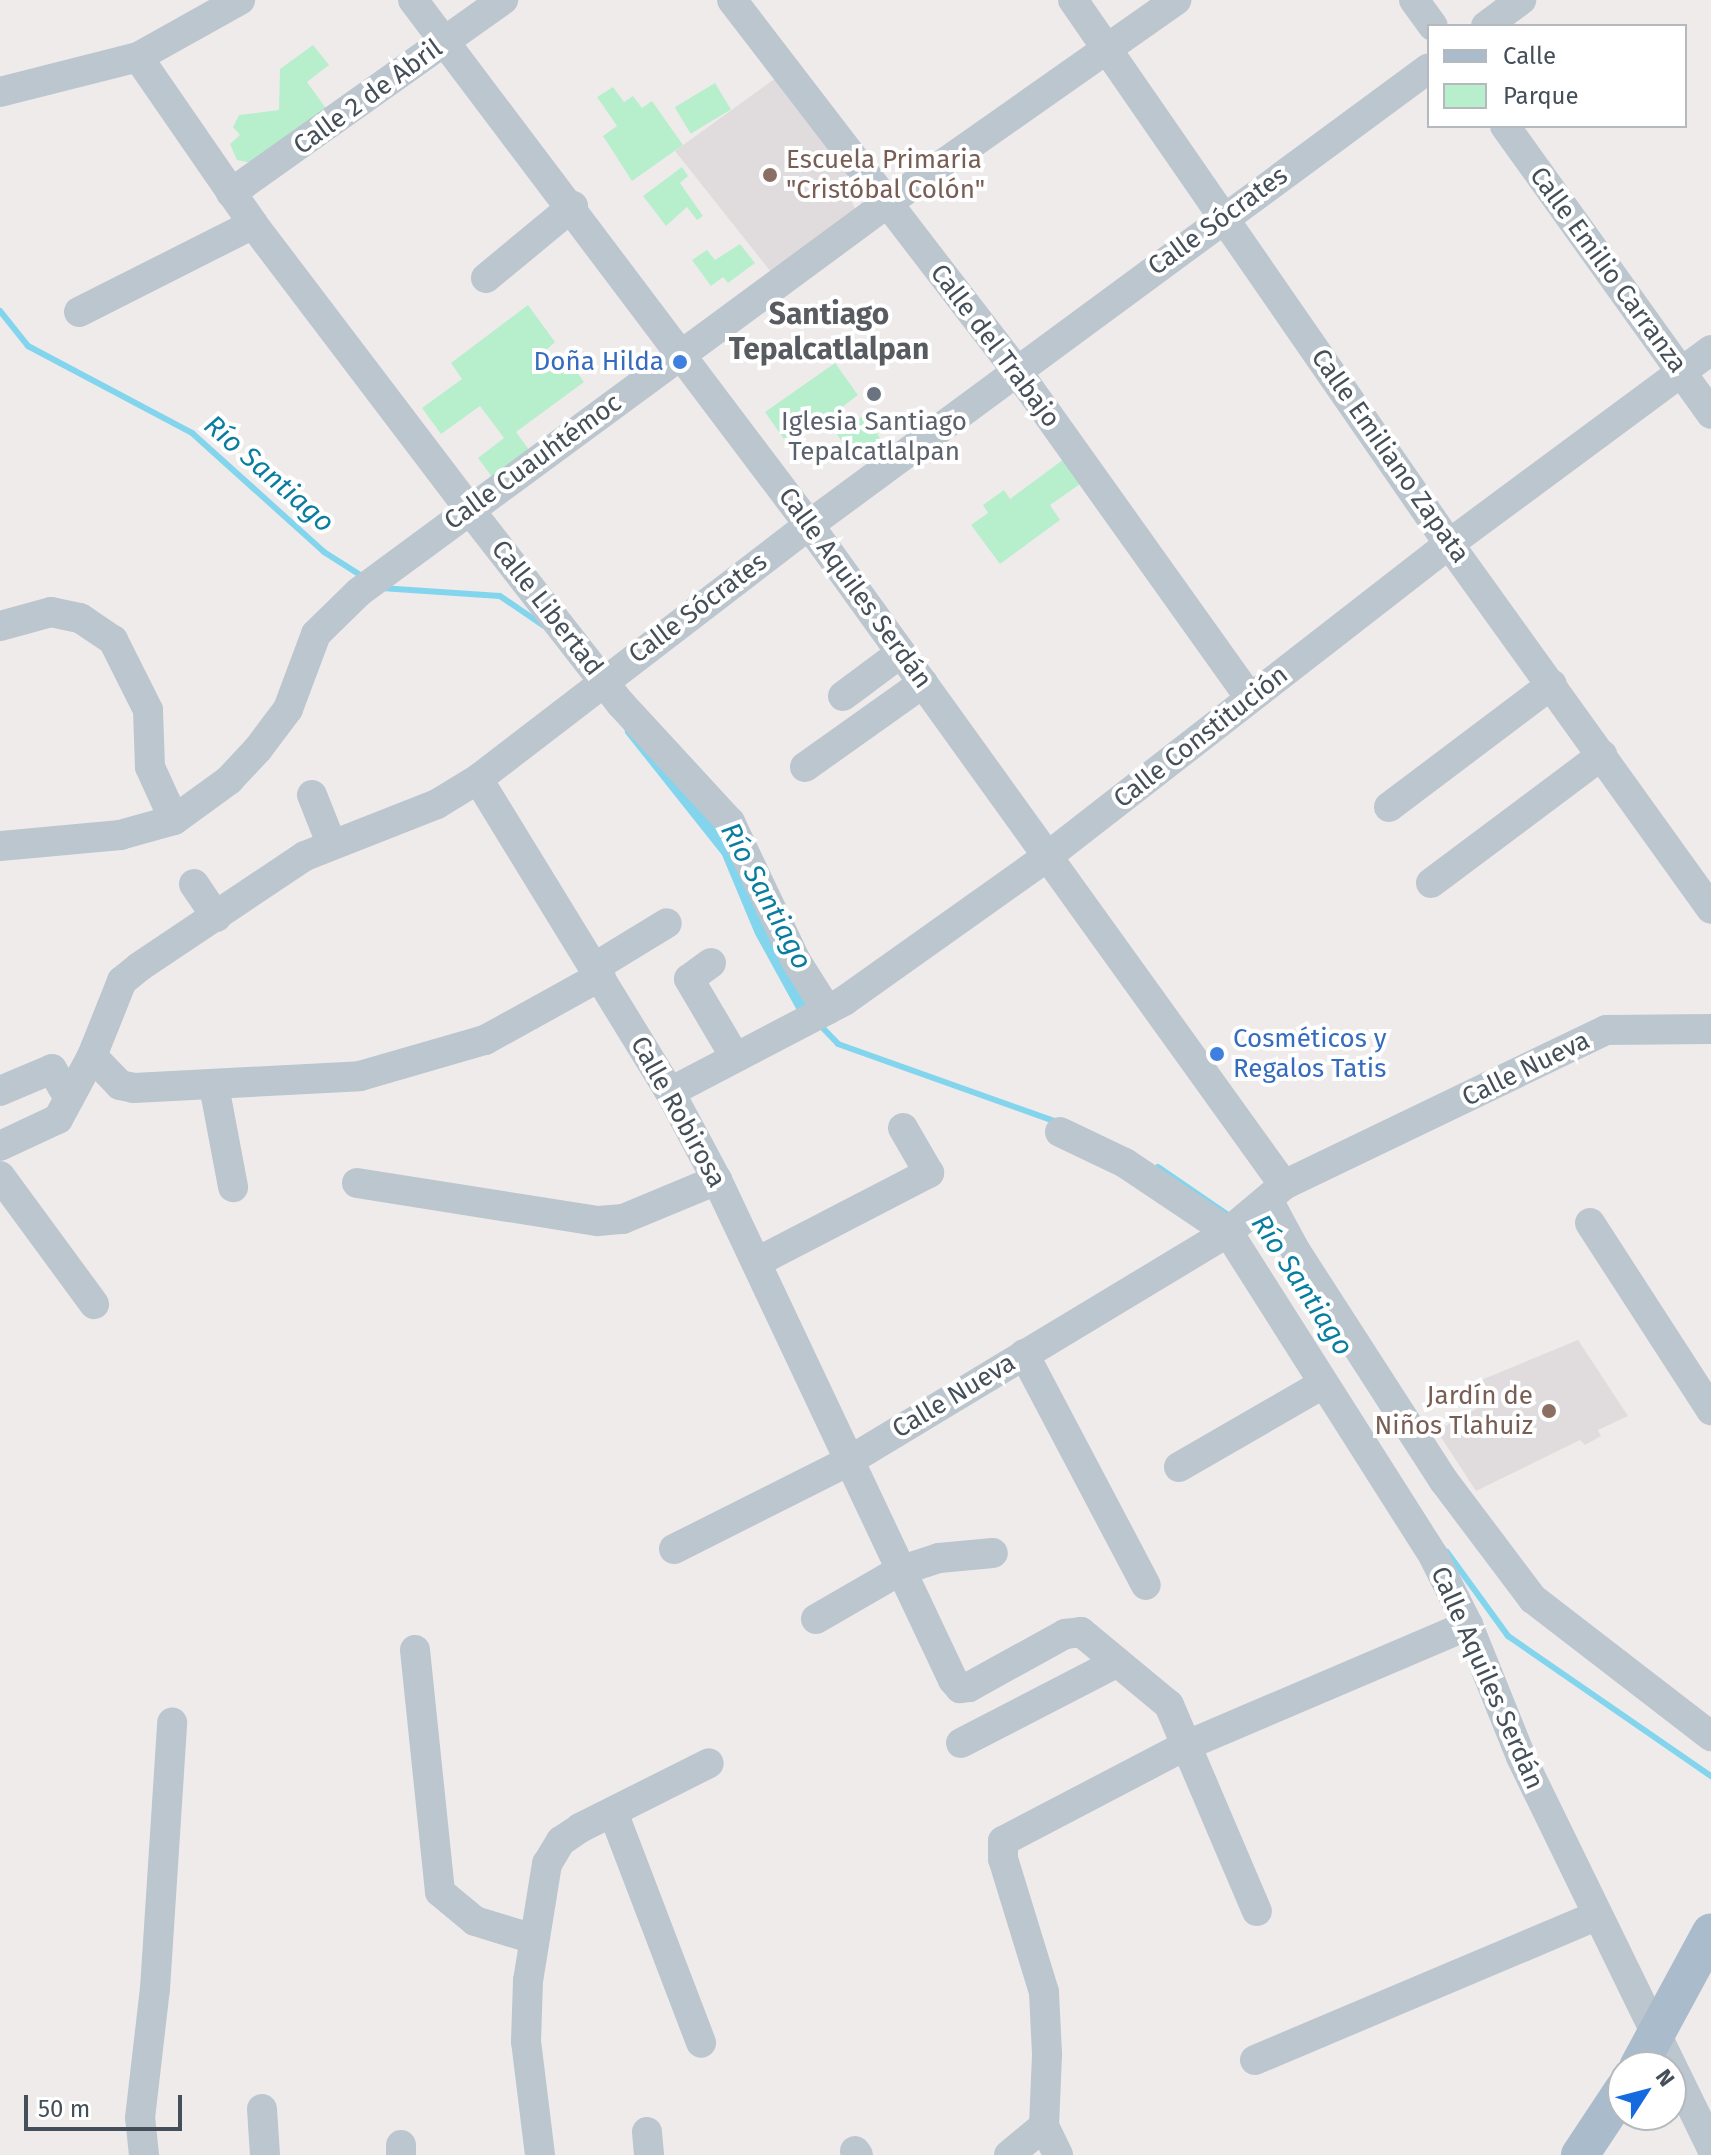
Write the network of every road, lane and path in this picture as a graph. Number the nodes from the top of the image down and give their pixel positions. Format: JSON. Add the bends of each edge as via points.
{"nodes":[{"id":1,"x":240,"y":0,"type":"edge"},
{"id":2,"x":413,"y":0,"type":"edge"},
{"id":3,"x":503,"y":0,"type":"edge"},
{"id":4,"x":732,"y":0,"type":"edge"},
{"id":5,"x":1073,"y":0,"type":"edge"},
{"id":6,"x":1176,"y":0,"type":"edge"},
{"id":7,"x":1414,"y":0,"type":"edge"},
{"id":8,"x":1521,"y":0,"type":"edge"},
{"id":9,"x":204,"y":9,"type":"edge"},
{"id":10,"x":1432,"y":24,"type":"edge"},
{"id":11,"x":1489,"y":24,"type":"edge"},
{"id":12,"x":445,"y":41,"type":"junction"},
{"id":13,"x":1107,"y":48,"type":"junction"},
{"id":14,"x":138,"y":57,"type":"junction"},
{"id":15,"x":1427,"y":69,"type":"edge"},
{"id":16,"x":0,"y":92,"type":"edge"},
{"id":17,"x":1506,"y":128,"type":"edge"},
{"id":18,"x":231,"y":193,"type":"junction"},
{"id":19,"x":886,"y":204,"type":"junction"},
{"id":20,"x":573,"y":206,"type":"junction"},
{"id":21,"x":1225,"y":215,"type":"junction"},
{"id":22,"x":253,"y":224,"type":"junction"},
{"id":23,"x":486,"y":278,"type":"dead end"},
{"id":24,"x":79,"y":312,"type":"dead end"},
{"id":25,"x":1711,"y":350,"type":"edge"},
{"id":26,"x":682,"y":353,"type":"junction"},
{"id":27,"x":1016,"y":370,"type":"junction"},
{"id":28,"x":1680,"y":370,"type":"junction"},
{"id":29,"x":1711,"y":414,"type":"edge"},
{"id":30,"x":469,"y":509,"type":"junction"},
{"id":31,"x":809,"y":525,"type":"junction"},
{"id":32,"x":1449,"y":544,"type":"junction"},
{"id":33,"x":0,"y":626,"type":"edge"},
{"id":34,"x":901,"y":653,"type":"junction"},
{"id":35,"x":604,"y":679,"type":"junction"},
{"id":36,"x":923,"y":683,"type":"junction"},
{"id":37,"x":1552,"y":684,"type":"junction"},
{"id":38,"x":843,"y":696,"type":"dead end"},
{"id":39,"x":1250,"y":698,"type":"junction"},
{"id":40,"x":1602,"y":755,"type":"junction"},
{"id":41,"x":805,"y":767,"type":"dead end"},
{"id":42,"x":478,"y":779,"type":"junction"},
{"id":43,"x":312,"y":795,"type":"dead end"},
{"id":44,"x":1389,"y":807,"type":"dead end"},
{"id":45,"x":174,"y":820,"type":"junction"},
{"id":46,"x":331,"y":843,"type":"junction"},
{"id":47,"x":0,"y":846,"type":"edge"},
{"id":48,"x":1048,"y":856,"type":"junction"},
{"id":49,"x":1431,"y":883,"type":"dead end"},
{"id":50,"x":194,"y":884,"type":"dead end"},
{"id":51,"x":1711,"y":909,"type":"edge"},
{"id":52,"x":216,"y":917,"type":"junction"},
{"id":53,"x":667,"y":923,"type":"dead end"},
{"id":54,"x":711,"y":963,"type":"dead end"},
{"id":55,"x":598,"y":972,"type":"junction"},
{"id":56,"x":825,"y":1011,"type":"junction"},
{"id":57,"x":1711,"y":1029,"type":"edge"},
{"id":58,"x":92,"y":1056,"type":"junction"},
{"id":59,"x":735,"y":1057,"type":"junction"},
{"id":60,"x":214,"y":1086,"type":"junction"},
{"id":61,"x":0,"y":1091,"type":"edge"},
{"id":62,"x":670,"y":1092,"type":"junction"},
{"id":63,"x":69,"y":1099,"type":"junction"},
{"id":64,"x":903,"y":1128,"type":"dead end"},
{"id":65,"x":1060,"y":1132,"type":"dead end"},
{"id":66,"x":0,"y":1146,"type":"edge"},
{"id":67,"x":717,"y":1180,"type":"junction"},
{"id":68,"x":357,"y":1183,"type":"dead end"},
{"id":69,"x":233,"y":1187,"type":"dead end"},
{"id":70,"x":5,"y":1194,"type":"edge"},
{"id":71,"x":1253,"y":1213,"type":"junction"},
{"id":72,"x":1590,"y":1223,"type":"dead end"},
{"id":73,"x":757,"y":1262,"type":"junction"},
{"id":74,"x":94,"y":1304,"type":"dead end"},
{"id":75,"x":1024,"y":1354,"type":"junction"},
{"id":76,"x":1321,"y":1385,"type":"junction"},
{"id":77,"x":1711,"y":1410,"type":"edge"},
{"id":78,"x":847,"y":1462,"type":"junction"},
{"id":79,"x":1179,"y":1467,"type":"dead end"},
{"id":80,"x":674,"y":1549,"type":"dead end"},
{"id":81,"x":993,"y":1553,"type":"dead end"},
{"id":82,"x":899,"y":1571,"type":"junction"},
{"id":83,"x":1146,"y":1585,"type":"dead end"},
{"id":84,"x":816,"y":1619,"type":"dead end"},
{"id":85,"x":1468,"y":1625,"type":"junction"},
{"id":86,"x":415,"y":1650,"type":"dead end"},
{"id":87,"x":1116,"y":1663,"type":"junction"},
{"id":88,"x":172,"y":1723,"type":"dead end"},
{"id":89,"x":1711,"y":1736,"type":"edge"},
{"id":90,"x":961,"y":1743,"type":"dead end"},
{"id":91,"x":1185,"y":1746,"type":"junction"},
{"id":92,"x":709,"y":1763,"type":"dead end"},
{"id":93,"x":613,"y":1812,"type":"junction"},
{"id":94,"x":1257,"y":1911,"type":"dead end"},
{"id":95,"x":1596,"y":1916,"type":"junction"},
{"id":96,"x":1711,"y":1932,"type":"edge"},
{"id":97,"x":534,"y":1939,"type":"junction"},
{"id":98,"x":1659,"y":2035,"type":"junction"},
{"id":99,"x":701,"y":2043,"type":"dead end"},
{"id":100,"x":1648,"y":2051,"type":"edge"},
{"id":101,"x":1255,"y":2060,"type":"dead end"},
{"id":102,"x":262,"y":2109,"type":"dead end"},
{"id":103,"x":1607,"y":2114,"type":"edge"},
{"id":104,"x":1044,"y":2126,"type":"junction"},
{"id":105,"x":1711,"y":2147,"type":"edge"},
{"id":106,"x":144,"y":2155,"type":"edge"},
{"id":107,"x":265,"y":2155,"type":"edge"},
{"id":108,"x":540,"y":2155,"type":"edge"},
{"id":109,"x":1009,"y":2155,"type":"edge"},
{"id":110,"x":1058,"y":2155,"type":"edge"},
{"id":111,"x":1580,"y":2155,"type":"edge"}],
"edges":[{"from":1,"to":9,"type":"street"},
{"from":2,"to":12,"type":"street","name":"Calle Aquiles Serdán"},
{"from":3,"to":12,"type":"street","name":"Calle 2 de Abril"},
{"from":4,"to":19,"type":"street","name":"Calle del Trabajo"},
{"from":5,"to":13,"type":"street","name":"Calle Emiliano Zapata"},
{"from":6,"to":13,"type":"street","name":"Calle Cuauhtémoc"},
{"from":7,"to":10,"type":"street"},
{"from":8,"to":11,"type":"street"},
{"from":9,"to":14,"type":"street"},
{"from":12,"to":18,"type":"street","name":"Calle 2 de Abril"},
{"from":12,"to":20,"type":"street","name":"Calle Aquiles Serdán"},
{"from":13,"to":19,"type":"street","name":"Calle Cuauhtémoc"},
{"from":13,"to":21,"type":"street","name":"Calle Emiliano Zapata"},
{"from":14,"to":16,"type":"street"},
{"from":14,"to":18,"type":"street","name":"Calle Libertad"},
{"from":15,"to":21,"type":"street","name":"Calle Sócrates"},
{"from":17,"to":28,"type":"street","name":"Calle Emilio Carranza"},
{"from":18,"to":22,"type":"street","name":"Calle Libertad"},
{"from":19,"to":26,"type":"street","name":"Calle Cuauhtémoc"},
{"from":19,"to":27,"type":"street","name":"Calle del Trabajo"},
{"from":20,"to":23,"type":"street"},
{"from":20,"to":26,"type":"street","name":"Calle Aquiles Serdán"},
{"from":21,"to":27,"type":"street","name":"Calle Sócrates"},
{"from":21,"to":32,"type":"street","name":"Calle Emiliano Zapata"},
{"from":22,"to":24,"type":"street"},
{"from":22,"to":30,"type":"street","name":"Calle Libertad"},
{"from":25,"to":28,"type":"street","name":"Calle Constitución"},
{"from":26,"to":30,"type":"street","name":"Calle Cuauhtémoc"},
{"from":26,"to":31,"type":"street","name":"Calle Aquiles Serdán"},
{"from":27,"to":31,"type":"street","name":"Calle Sócrates"},
{"from":27,"to":39,"type":"street","name":"Calle del Trabajo"},
{"from":28,"to":29,"type":"street","name":"Calle Emilio Carranza"},
{"from":28,"to":32,"type":"street","name":"Calle Constitución"},
{"from":30,"to":35,"type":"street","name":"Calle Libertad"},
{"from":30,"to":45,"type":"street","name":"Calle Cuauhtémoc","via":[[370,584],[316,634],[288,709],[258,749],[229,780]]},
{"from":31,"to":34,"type":"street","name":"Calle Aquiles Serdán"},
{"from":31,"to":35,"type":"street","name":"Calle Sócrates"},
{"from":32,"to":37,"type":"street","name":"Calle Emiliano Zapata"},
{"from":32,"to":39,"type":"street","name":"Calle Constitución"},
{"from":33,"to":45,"type":"street","via":[[51,612],[80,618],[113,640],[148,710],[150,767]]},
{"from":34,"to":36,"type":"street","name":"Calle Aquiles Serdán"},
{"from":34,"to":38,"type":"street"},
{"from":35,"to":42,"type":"street","name":"Calle Sócrates"},
{"from":35,"to":56,"type":"street","name":"Calle Libertad","via":[[730,822]]},
{"from":36,"to":41,"type":"street"},
{"from":36,"to":48,"type":"street","name":"Calle Aquiles Serdán"},
{"from":37,"to":40,"type":"street","name":"Calle Emiliano Zapata"},
{"from":37,"to":44,"type":"street"},
{"from":39,"to":48,"type":"street","name":"Calle Constitución"},
{"from":40,"to":49,"type":"street"},
{"from":40,"to":51,"type":"street","name":"Calle Emiliano Zapata"},
{"from":42,"to":46,"type":"street","name":"Calle Sócrates","via":[[437,804]]},
{"from":42,"to":55,"type":"street","name":"Calle Robirosa"},
{"from":43,"to":46,"type":"street"},
{"from":45,"to":47,"type":"street","name":"Calle Cuauhtémoc","via":[[120,835]]},
{"from":46,"to":52,"type":"street","name":"Calle Sócrates"},
{"from":48,"to":56,"type":"street","name":"Calle Constitución"},
{"from":48,"to":71,"type":"street","name":"Calle Aquiles Serdán"},
{"from":50,"to":52,"type":"street"},
{"from":52,"to":58,"type":"street","name":"Calle Sócrates","via":[[122,981]]},
{"from":53,"to":55,"type":"street"},
{"from":54,"to":59,"type":"street","via":[[689,979]]},
{"from":55,"to":60,"type":"street","via":[[485,1040],[428,1058],[360,1076]]},
{"from":55,"to":62,"type":"street","name":"Calle Robirosa"},
{"from":56,"to":59,"type":"street","name":"Calle Constitución"},
{"from":57,"to":71,"type":"street","name":"Calle Nueva","via":[[1606,1030]]},
{"from":58,"to":60,"type":"street","via":[[120,1085]]},
{"from":58,"to":63,"type":"street","name":"Calle Sócrates"},
{"from":59,"to":62,"type":"street","name":"Calle Constitución"},
{"from":60,"to":69,"type":"street"},
{"from":61,"to":63,"type":"street","via":[[52,1069]]},
{"from":62,"to":67,"type":"street","name":"Calle Robirosa"},
{"from":63,"to":66,"type":"street","name":"Calle Sócrates","via":[[54,1125]]},
{"from":64,"to":73,"type":"street","via":[[929,1173]]},
{"from":65,"to":71,"type":"street"},
{"from":67,"to":68,"type":"street","via":[[623,1219],[598,1221]]},
{"from":67,"to":73,"type":"street","name":"Calle Robirosa"},
{"from":70,"to":74,"type":"street"},
{"from":71,"to":75,"type":"street","name":"Calle Nueva"},
{"from":71,"to":76,"type":"street","name":"Calle Aquiles Serdán"},
{"from":71,"to":89,"type":"street","via":[[1533,1599]]},
{"from":72,"to":77,"type":"street"},
{"from":73,"to":78,"type":"street","name":"Calle Robirosa"},
{"from":75,"to":78,"type":"street","name":"Calle Nueva"},
{"from":75,"to":83,"type":"street"},
{"from":76,"to":79,"type":"street"},
{"from":76,"to":85,"type":"street","name":"Calle Aquiles Serdán","via":[[1434,1557]]},
{"from":78,"to":80,"type":"street","name":"Calle Nueva"},
{"from":78,"to":82,"type":"street","name":"Calle Robirosa"},
{"from":81,"to":82,"type":"street","via":[[939,1558]]},
{"from":82,"to":84,"type":"street"},
{"from":82,"to":87,"type":"street","name":"Calle Robirosa","via":[[960,1688],[1074,1631]]},
{"from":85,"to":91,"type":"street"},
{"from":85,"to":95,"type":"street","name":"Calle Aquiles Serdán","via":[[1521,1757]]},
{"from":86,"to":97,"type":"street","via":[[440,1892],[475,1921]]},
{"from":87,"to":90,"type":"street"},
{"from":87,"to":91,"type":"street","via":[[1169,1705]]},
{"from":88,"to":106,"type":"street","via":[[155,1989],[140,2118]]},
{"from":91,"to":94,"type":"street"},
{"from":91,"to":104,"type":"street","via":[[1003,1841],[1003,1859],[1044,1992]]},
{"from":92,"to":93,"type":"street"},
{"from":93,"to":97,"type":"street","via":[[561,1841],[547,1864]]},
{"from":93,"to":99,"type":"street"},
{"from":95,"to":98,"type":"street","name":"Calle Aquiles Serdán","via":[[1642,2015]]},
{"from":95,"to":101,"type":"street"},
{"from":96,"to":98,"type":"main road"},
{"from":97,"to":108,"type":"street","via":[[526,2041]]},
{"from":98,"to":100,"type":"main road"},
{"from":98,"to":105,"type":"street","name":"Calle Aquiles Serdán"},
{"from":102,"to":107,"type":"street"},
{"from":103,"to":111,"type":"main road"},
{"from":104,"to":109,"type":"street"},
{"from":104,"to":110,"type":"street"}]}
